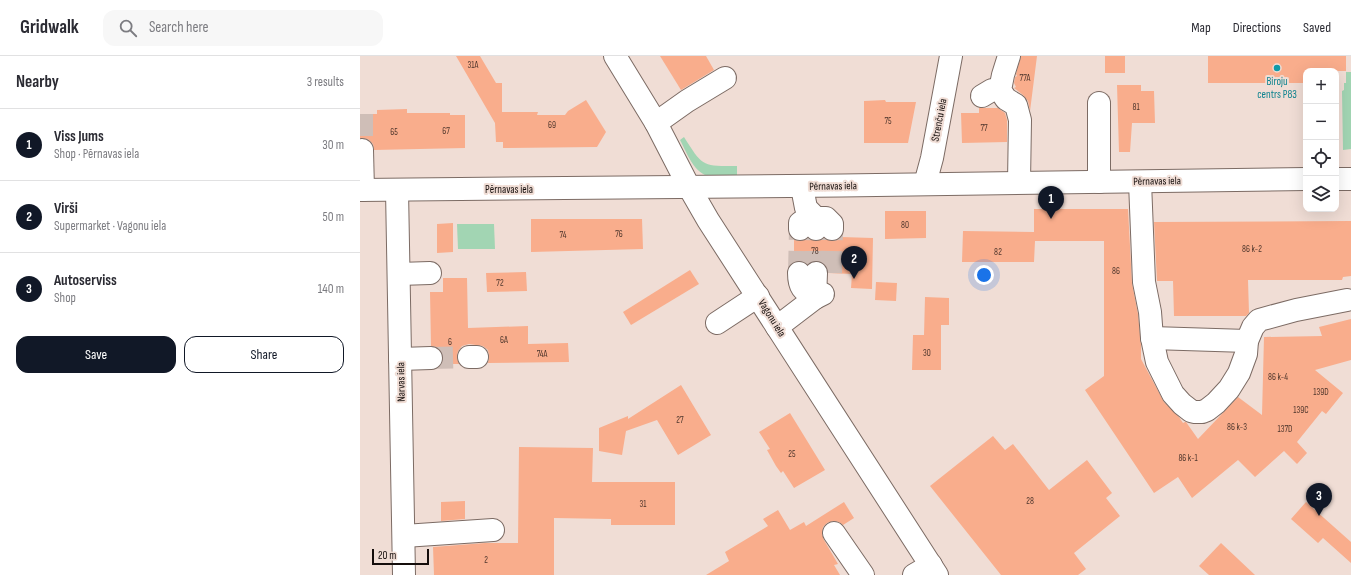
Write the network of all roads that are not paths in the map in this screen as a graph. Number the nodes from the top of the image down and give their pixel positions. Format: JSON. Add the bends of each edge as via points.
{"nodes":[{"id":1,"x":614,"y":56,"type":"edge"},
{"id":2,"x":951,"y":56,"type":"edge"},
{"id":3,"x":1008,"y":56,"type":"edge"},
{"id":4,"x":725,"y":78,"type":"dead end"},
{"id":5,"x":1099,"y":103,"type":"dead end"},
{"id":6,"x":656,"y":123,"type":"junction"},
{"id":7,"x":362,"y":150,"type":"dead end"},
{"id":8,"x":1339,"y":179,"type":"edge"},
{"id":9,"x":1351,"y":179,"type":"edge"},
{"id":10,"x":1303,"y":180,"type":"edge"},
{"id":11,"x":1019,"y":182,"type":"junction"},
{"id":12,"x":1099,"y":182,"type":"junction"},
{"id":13,"x":1140,"y":182,"type":"junction"},
{"id":14,"x":925,"y":184,"type":"junction"},
{"id":15,"x":802,"y":187,"type":"junction"},
{"id":16,"x":689,"y":188,"type":"junction"},
{"id":17,"x":362,"y":190,"type":"edge"},
{"id":18,"x":397,"y":190,"type":"junction"},
{"id":19,"x":816,"y":226,"type":"tunnel mouth"},
{"id":20,"x":815,"y":273,"type":"tunnel mouth"},
{"id":21,"x":399,"y":280,"type":"junction"},
{"id":22,"x":430,"y":280,"type":"dead end"},
{"id":23,"x":758,"y":296,"type":"junction"},
{"id":24,"x":1347,"y":300,"type":"dead end"},
{"id":25,"x":717,"y":323,"type":"dead end"},
{"id":26,"x":777,"y":327,"type":"junction"},
{"id":27,"x":1152,"y":338,"type":"junction"},
{"id":28,"x":1247,"y":341,"type":"junction"},
{"id":29,"x":431,"y":358,"type":"tunnel mouth"},
{"id":30,"x":400,"y":359,"type":"junction"},
{"id":31,"x":493,"y":530,"type":"dead end"},
{"id":32,"x":834,"y":533,"type":"dead end"},
{"id":33,"x":404,"y":536,"type":"junction"},
{"id":34,"x":928,"y":572,"type":"edge"},
{"id":35,"x":404,"y":575,"type":"edge"},
{"id":36,"x":863,"y":575,"type":"edge"}],
"edges":[{"from":1,"to":6,"type":"street","name":"Vagonu iela"},
{"from":2,"to":14,"type":"street","name":"Strenču iela"},
{"from":3,"to":11,"type":"street","via":[[1003,75],[991,93],[1016,105],[1020,120]]},
{"from":4,"to":6,"type":"street","via":[[687,100]]},
{"from":5,"to":12,"type":"street"},
{"from":6,"to":16,"type":"street","name":"Vagonu iela"},
{"from":7,"to":17,"type":"street"},
{"from":8,"to":9,"type":"street"},
{"from":10,"to":13,"type":"street","name":"Pērnavas iela"},
{"from":11,"to":12,"type":"street","name":"Pērnavas iela"},
{"from":11,"to":14,"type":"street","name":"Pērnavas iela"},
{"from":12,"to":13,"type":"street","name":"Pērnavas iela"},
{"from":13,"to":27,"type":"street","via":[[1144,282]]},
{"from":14,"to":15,"type":"street","name":"Pērnavas iela"},
{"from":15,"to":16,"type":"street","name":"Pērnavas iela"},
{"from":15,"to":19,"type":"street","via":[[806,208]]},
{"from":16,"to":18,"type":"street","name":"Pērnavas iela"},
{"from":16,"to":23,"type":"street","name":"Vagonu iela"},
{"from":17,"to":18,"type":"street","name":"Pērnavas iela"},
{"from":18,"to":21,"type":"street","name":"Narvas iela"},
{"from":20,"to":26,"type":"street","via":[[815,298]]},
{"from":21,"to":22,"type":"street"},
{"from":21,"to":30,"type":"street","name":"Narvas iela"},
{"from":23,"to":25,"type":"street"},
{"from":23,"to":26,"type":"street","name":"Vagonu iela"},
{"from":24,"to":28,"type":"street","via":[[1259,320]]},
{"from":26,"to":34,"type":"street","name":"Vagonu iela"},
{"from":27,"to":28,"type":"street"},
{"from":27,"to":28,"type":"street","via":[[1157,362],[1173,394],[1182,404],[1195,412],[1207,410],[1229,388],[1239,374],[1246,354]]},
{"from":29,"to":30,"type":"street"},
{"from":30,"to":33,"type":"street","name":"Narvas iela"},
{"from":31,"to":33,"type":"street"},
{"from":32,"to":36,"type":"street"},
{"from":33,"to":35,"type":"street","name":"Narvas iela"}]}
